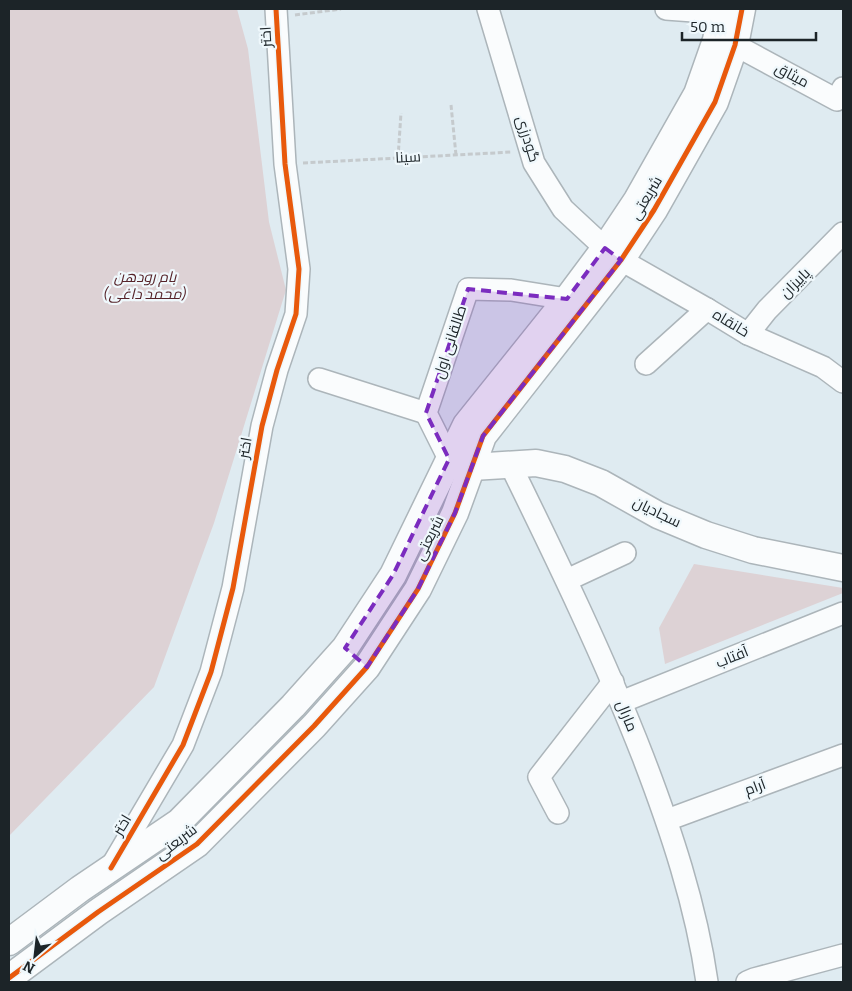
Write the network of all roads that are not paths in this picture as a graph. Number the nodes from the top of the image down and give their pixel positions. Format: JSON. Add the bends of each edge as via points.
{"nodes":[{"id":1,"x":488,"y":9,"type":"edge"},
{"id":2,"x":666,"y":9,"type":"edge"},
{"id":3,"x":728,"y":10,"type":"edge"},
{"id":4,"x":277,"y":13,"type":"edge"},
{"id":5,"x":735,"y":45,"type":"junction"},
{"id":6,"x":843,"y":88,"type":"edge"},
{"id":7,"x":843,"y":233,"type":"edge"},
{"id":8,"x":613,"y":254,"type":"junction"},
{"id":9,"x":567,"y":299,"type":"junction"},
{"id":10,"x":708,"y":309,"type":"junction"},
{"id":11,"x":748,"y":334,"type":"junction"},
{"id":12,"x":646,"y":364,"type":"dead end"},
{"id":13,"x":840,"y":374,"type":"edge"},
{"id":14,"x":319,"y":380,"type":"dead end"},
{"id":15,"x":426,"y":413,"type":"junction"},
{"id":16,"x":460,"y":463,"type":"junction"},
{"id":17,"x":510,"y":464,"type":"junction"},
{"id":18,"x":625,"y":553,"type":"dead end"},
{"id":19,"x":843,"y":568,"type":"edge"},
{"id":20,"x":567,"y":580,"type":"junction"},
{"id":21,"x":843,"y":613,"type":"edge"},
{"id":22,"x":345,"y":648,"type":"junction"},
{"id":23,"x":367,"y":667,"type":"junction"},
{"id":24,"x":613,"y":682,"type":"junction"},
{"id":25,"x":622,"y":702,"type":"junction"},
{"id":26,"x":843,"y":755,"type":"edge"},
{"id":27,"x":558,"y":813,"type":"dead end"},
{"id":28,"x":667,"y":820,"type":"junction"},
{"id":29,"x":111,"y":868,"type":"junction"},
{"id":30,"x":9,"y":942,"type":"edge"},
{"id":31,"x":843,"y":955,"type":"edge"},
{"id":32,"x":9,"y":978,"type":"edge"},
{"id":33,"x":707,"y":982,"type":"edge"},
{"id":34,"x":747,"y":982,"type":"edge"}],
"edges":[{"from":1,"to":8,"type":"street","name":"گودرزی","via":[[534,163],[563,209]]},
{"from":2,"to":3,"type":"street"},
{"from":3,"to":5,"type":"street","name":"شریعتی"},
{"from":3,"to":8,"type":"street","name":"شریعتی","via":[[697,94],[637,200]]},
{"from":4,"to":29,"type":"street","name":"اختر","via":[[285,164],[299,269],[296,314],[262,426],[233,588],[211,672],[184,745]]},
{"from":5,"to":6,"type":"street","name":"میثاق","via":[[837,100]]},
{"from":5,"to":8,"type":"street","name":"شریعتی","via":[[715,102],[654,210]]},
{"from":7,"to":11,"type":"street","name":"پاییزان"},
{"from":8,"to":9,"type":"street","name":"شریعتی"},
{"from":8,"to":10,"type":"street","name":"خانقاه"},
{"from":8,"to":16,"type":"street","name":"شریعتی","via":[[483,436]]},
{"from":9,"to":15,"type":"street","name":"طالقانی اول","via":[[511,290],[468,289]]},
{"from":9,"to":16,"type":"street","name":"شریعتی","via":[[466,425]]},
{"from":10,"to":11,"type":"street","name":"خانقاه"},
{"from":10,"to":12,"type":"street"},
{"from":11,"to":13,"type":"street","name":"خانقاه"},
{"from":14,"to":15,"type":"street"},
{"from":15,"to":16,"type":"street"},
{"from":16,"to":17,"type":"street","name":"سجادیان"},
{"from":16,"to":22,"type":"street","name":"شریعتی","via":[[393,576]]},
{"from":16,"to":23,"type":"street","name":"شریعتی","via":[[455,513],[418,589]]},
{"from":17,"to":19,"type":"street","name":"سجادیان","via":[[536,463],[565,469],[601,483],[658,516],[706,535],[753,550]]},
{"from":17,"to":20,"type":"street","name":"مارال"},
{"from":18,"to":20,"type":"street"},
{"from":20,"to":24,"type":"street","name":"مارال"},
{"from":21,"to":25,"type":"street","name":"آفتاب"},
{"from":22,"to":23,"type":"street"},
{"from":22,"to":29,"type":"street","name":"شریعتی","via":[[179,822]]},
{"from":23,"to":32,"type":"street","name":"شریعتی","via":[[198,844]]},
{"from":24,"to":25,"type":"street","name":"مارال"},
{"from":24,"to":27,"type":"street","via":[[539,777]]},
{"from":25,"to":28,"type":"street","name":"مارال"},
{"from":26,"to":28,"type":"street","name":"آرام"},
{"from":28,"to":33,"type":"street","name":"مارال","via":[[692,910]]},
{"from":29,"to":30,"type":"street","name":"شریعتی"},
{"from":31,"to":34,"type":"street"}]}
